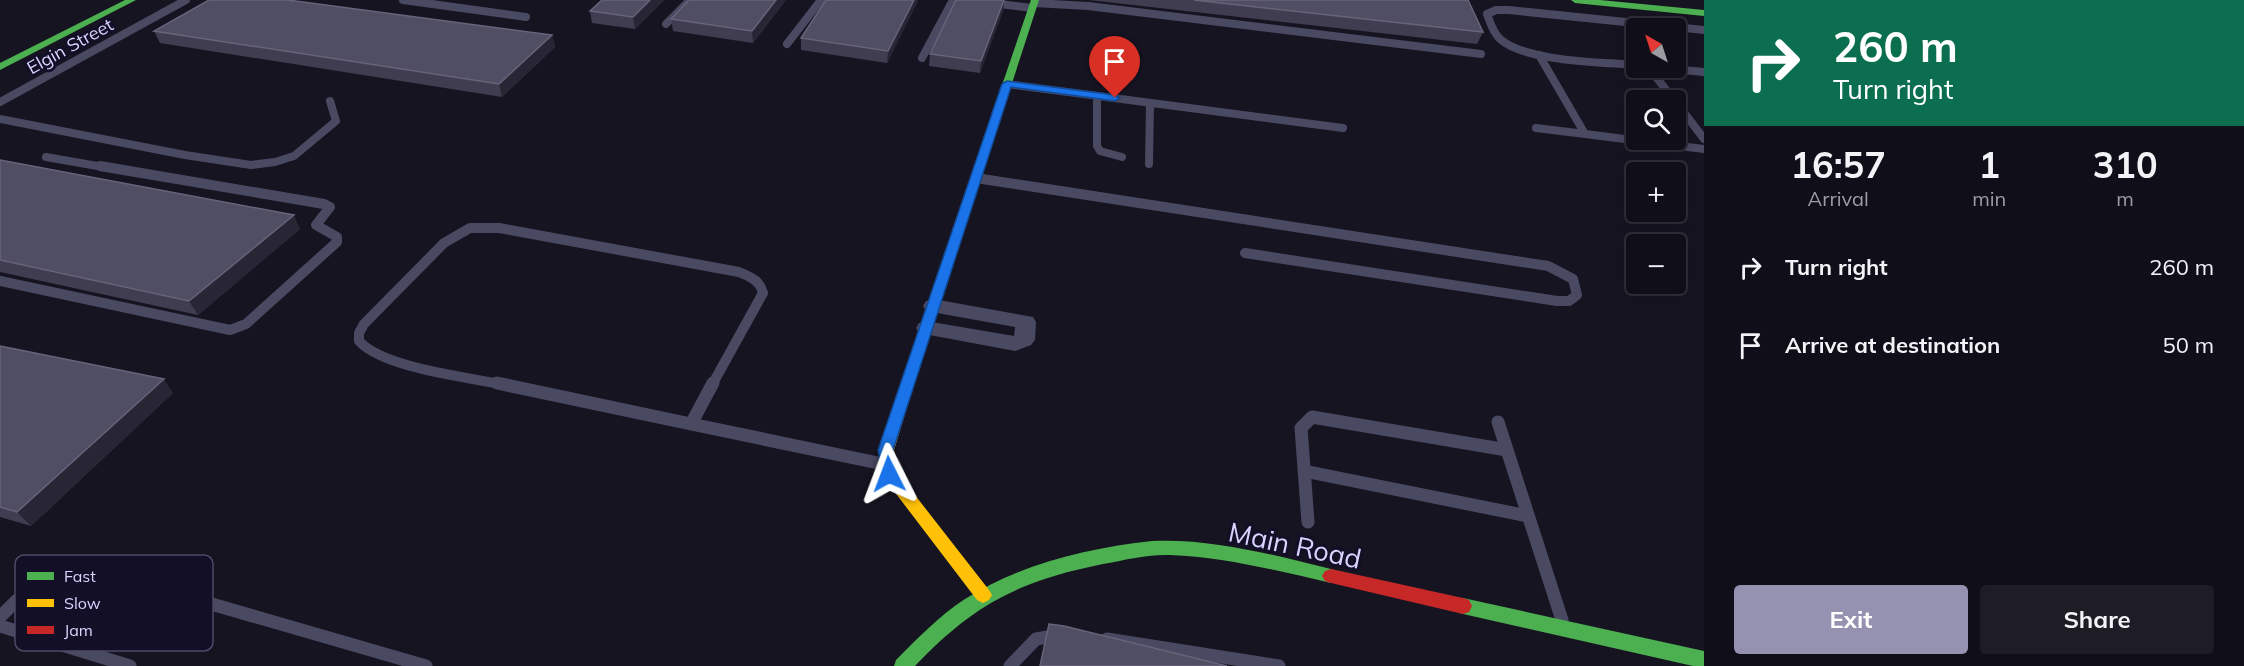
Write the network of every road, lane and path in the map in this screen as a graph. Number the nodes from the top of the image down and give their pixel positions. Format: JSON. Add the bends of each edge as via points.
{"nodes":[{"id":1,"x":132,"y":0,"type":"edge"},
{"id":2,"x":186,"y":0,"type":"edge"},
{"id":3,"x":403,"y":0,"type":"edge"},
{"id":4,"x":690,"y":0,"type":"edge"},
{"id":5,"x":821,"y":0,"type":"edge"},
{"id":6,"x":953,"y":0,"type":"edge"},
{"id":7,"x":1062,"y":0,"type":"edge"},
{"id":8,"x":1575,"y":0,"type":"edge"},
{"id":9,"x":985,"y":3,"type":"edge"},
{"id":10,"x":1078,"y":3,"type":"edge"},
{"id":11,"x":1034,"y":4,"type":"edge"},
{"id":12,"x":1704,"y":13,"type":"edge"},
{"id":13,"x":526,"y":17,"type":"dead end"},
{"id":14,"x":666,"y":24,"type":"dead end"},
{"id":15,"x":1704,"y":30,"type":"edge"},
{"id":16,"x":787,"y":44,"type":"dead end"},
{"id":17,"x":1481,"y":54,"type":"dead end"},
{"id":18,"x":1539,"y":55,"type":"junction"},
{"id":19,"x":922,"y":58,"type":"dead end"},
{"id":20,"x":1626,"y":64,"type":"edge"},
{"id":21,"x":0,"y":67,"type":"edge"},
{"id":22,"x":1686,"y":70,"type":"edge"},
{"id":23,"x":1704,"y":72,"type":"edge"},
{"id":24,"x":1657,"y":78,"type":"edge"},
{"id":25,"x":1007,"y":84,"type":"junction"},
{"id":26,"x":1666,"y":90,"type":"edge"},
{"id":27,"x":1097,"y":96,"type":"junction"},
{"id":28,"x":330,"y":100,"type":"dead end"},
{"id":29,"x":0,"y":102,"type":"edge"},
{"id":30,"x":1150,"y":103,"type":"junction"},
{"id":31,"x":1686,"y":116,"type":"edge"},
{"id":32,"x":0,"y":119,"type":"edge"},
{"id":33,"x":1342,"y":128,"type":"dead end"},
{"id":34,"x":1536,"y":128,"type":"dead end"},
{"id":35,"x":1585,"y":134,"type":"junction"},
{"id":36,"x":1704,"y":140,"type":"edge"},
{"id":37,"x":1704,"y":149,"type":"edge"},
{"id":38,"x":1122,"y":157,"type":"dead end"},
{"id":39,"x":46,"y":158,"type":"dead end"},
{"id":40,"x":1149,"y":164,"type":"dead end"},
{"id":41,"x":976,"y":178,"type":"junction"},
{"id":42,"x":1245,"y":253,"type":"dead end"},
{"id":43,"x":0,"y":281,"type":"edge"},
{"id":44,"x":933,"y":306,"type":"junction"},
{"id":45,"x":926,"y":328,"type":"junction"},
{"id":46,"x":1498,"y":422,"type":"dead end"},
{"id":47,"x":690,"y":425,"type":"junction"},
{"id":48,"x":1507,"y":450,"type":"junction"},
{"id":49,"x":886,"y":465,"type":"junction"},
{"id":50,"x":1304,"y":471,"type":"junction"},
{"id":51,"x":1528,"y":516,"type":"junction"},
{"id":52,"x":1308,"y":522,"type":"dead end"},
{"id":53,"x":983,"y":595,"type":"junction"},
{"id":54,"x":15,"y":603,"type":"edge"},
{"id":55,"x":213,"y":605,"type":"edge"},
{"id":56,"x":0,"y":617,"type":"edge"},
{"id":57,"x":0,"y":626,"type":"edge"},
{"id":58,"x":1565,"y":629,"type":"junction"},
{"id":59,"x":15,"y":631,"type":"edge"},
{"id":60,"x":81,"y":651,"type":"edge"},
{"id":61,"x":1704,"y":660,"type":"edge"},
{"id":62,"x":130,"y":666,"type":"edge"},
{"id":63,"x":424,"y":666,"type":"edge"},
{"id":64,"x":903,"y":666,"type":"edge"},
{"id":65,"x":1011,"y":666,"type":"edge"},
{"id":66,"x":1279,"y":666,"type":"edge"}],
"edges":[{"from":1,"to":21,"type":"street"},
{"from":2,"to":29,"type":"lane","name":"Elgin Street"},
{"from":3,"to":13,"type":"lane"},
{"from":4,"to":14,"type":"lane"},
{"from":5,"to":16,"type":"lane"},
{"from":6,"to":19,"type":"lane"},
{"from":7,"to":10,"type":"lane"},
{"from":8,"to":12,"type":"street"},
{"from":9,"to":11,"type":"lane"},
{"from":10,"to":11,"type":"lane"},
{"from":10,"to":17,"type":"lane"},
{"from":11,"to":25,"type":"street"},
{"from":15,"to":18,"type":"lane","via":[[1523,11],[1488,13],[1499,38]]},
{"from":18,"to":20,"type":"lane"},
{"from":18,"to":35,"type":"lane"},
{"from":22,"to":23,"type":"lane"},
{"from":24,"to":26,"type":"lane"},
{"from":25,"to":27,"type":"lane"},
{"from":25,"to":41,"type":"street"},
{"from":27,"to":30,"type":"lane"},
{"from":27,"to":38,"type":"lane","via":[[1097,146],[1100,151]]},
{"from":28,"to":32,"type":"lane","via":[[336,121],[294,156],[251,165]]},
{"from":30,"to":33,"type":"lane"},
{"from":30,"to":40,"type":"lane"},
{"from":31,"to":36,"type":"lane"},
{"from":34,"to":35,"type":"lane"},
{"from":35,"to":37,"type":"lane"},
{"from":39,"to":43,"type":"lane","via":[[324,204],[330,207],[329,211],[316,225],[337,237],[337,242],[246,324],[230,330]]},
{"from":41,"to":42,"type":"lane","via":[[1548,266],[1574,279],[1578,288],[1577,295],[1569,301],[1557,301]]},
{"from":41,"to":44,"type":"street"},
{"from":44,"to":45,"type":"street"},
{"from":44,"to":45,"type":"street","via":[[1026,322],[1024,340],[1015,344]]},
{"from":45,"to":49,"type":"street","via":[[886,450]]},
{"from":46,"to":48,"type":"lane"},
{"from":47,"to":47,"type":"lane","via":[[387,360],[366,349],[359,341],[359,333],[444,243],[477,227],[748,276],[757,280],[763,293]]},
{"from":47,"to":49,"type":"lane"},
{"from":48,"to":50,"type":"lane","via":[[1312,417],[1301,428]]},
{"from":48,"to":51,"type":"lane"},
{"from":49,"to":53,"type":"street"},
{"from":50,"to":51,"type":"lane"},
{"from":50,"to":52,"type":"lane"},
{"from":51,"to":58,"type":"lane"},
{"from":53,"to":58,"type":"street","name":"Main Road","via":[[1024,576],[1078,561],[1168,548],[1291,567]]},
{"from":53,"to":64,"type":"street","name":"Main Road"},
{"from":54,"to":56,"type":"lane"},
{"from":55,"to":63,"type":"lane"},
{"from":57,"to":59,"type":"lane"},
{"from":58,"to":61,"type":"street","name":"Main Road"},
{"from":60,"to":62,"type":"lane"},
{"from":65,"to":66,"type":"lane","via":[[1041,634],[1122,640]]}]}
